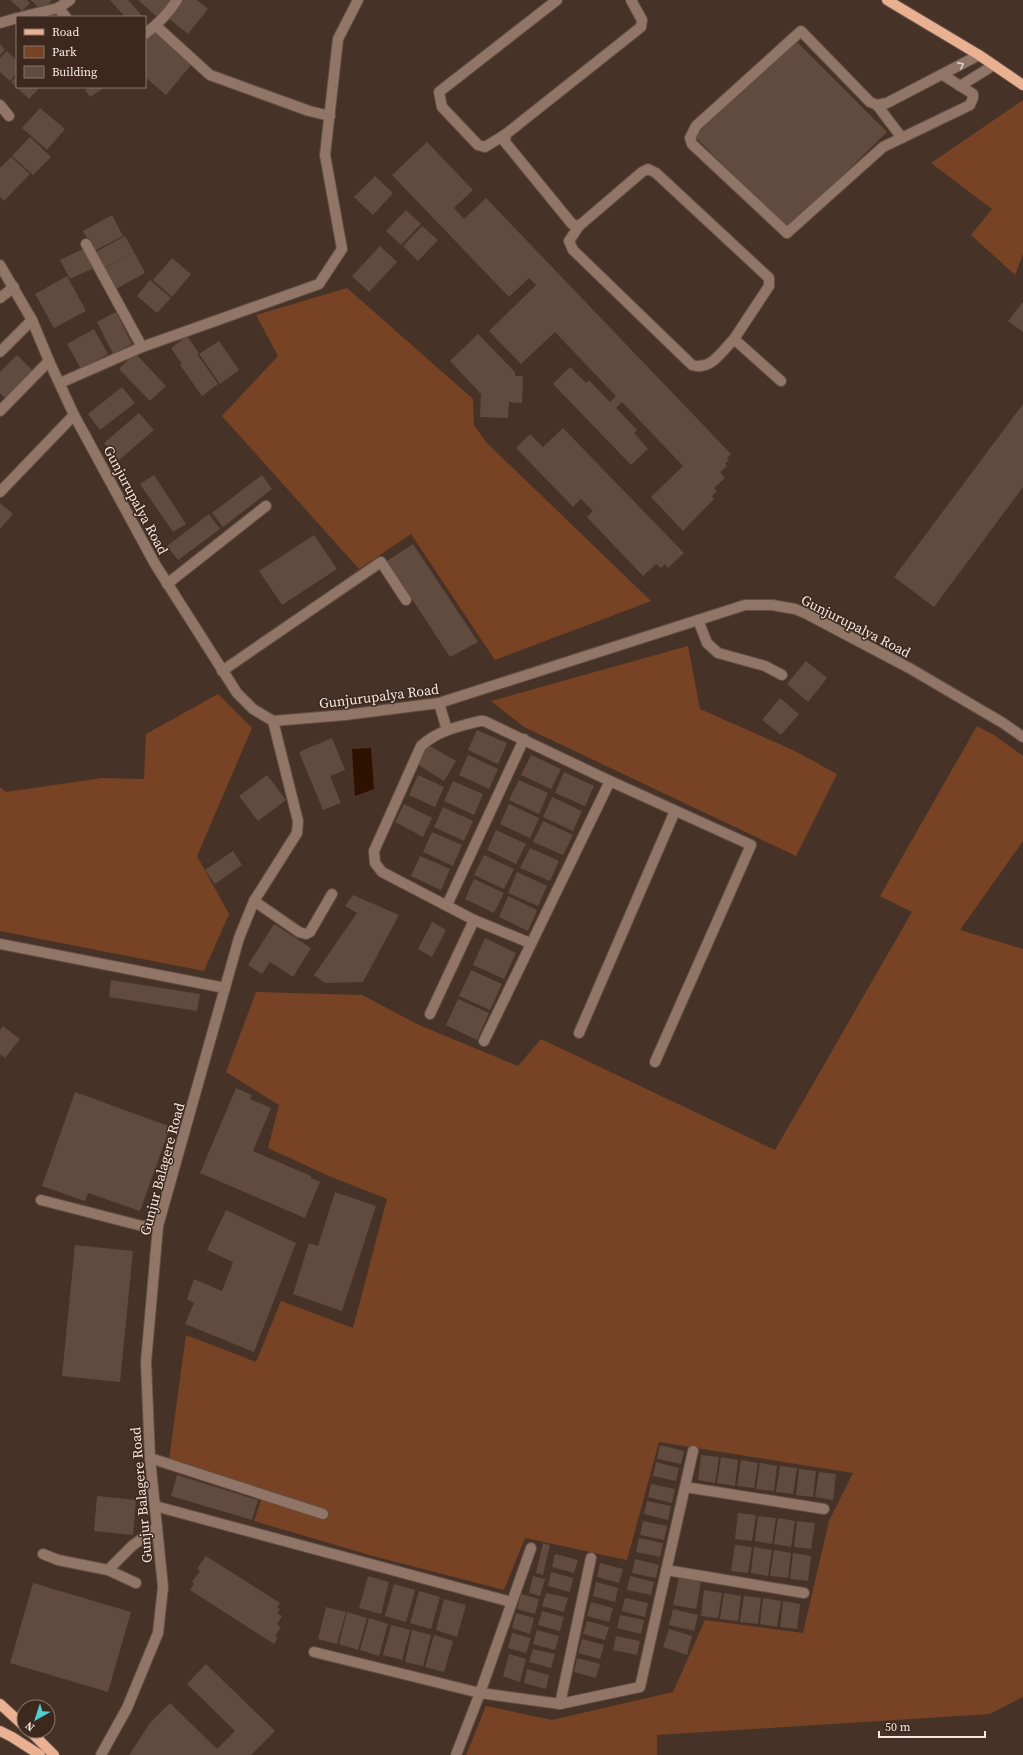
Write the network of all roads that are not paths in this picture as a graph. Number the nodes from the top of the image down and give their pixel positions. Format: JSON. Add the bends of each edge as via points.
{"nodes":[{"id":1,"x":70,"y":0,"type":"edge"},
{"id":2,"x":177,"y":0,"type":"edge"},
{"id":3,"x":358,"y":0,"type":"edge"},
{"id":4,"x":557,"y":0,"type":"edge"},
{"id":5,"x":632,"y":0,"type":"edge"},
{"id":6,"x":887,"y":0,"type":"edge"},
{"id":7,"x":58,"y":8,"type":"junction"},
{"id":8,"x":25,"y":16,"type":"edge"},
{"id":9,"x":65,"y":16,"type":"edge"},
{"id":10,"x":16,"y":18,"type":"edge"},
{"id":11,"x":0,"y":23,"type":"edge"},
{"id":12,"x":156,"y":26,"type":"junction"},
{"id":13,"x":146,"y":33,"type":"edge"},
{"id":14,"x":979,"y":55,"type":"junction"},
{"id":15,"x":994,"y":65,"type":"junction"},
{"id":16,"x":943,"y":75,"type":"junction"},
{"id":17,"x":1023,"y":85,"type":"edge"},
{"id":18,"x":960,"y":86,"type":"junction"},
{"id":19,"x":0,"y":105,"type":"edge"},
{"id":20,"x":877,"y":105,"type":"junction"},
{"id":21,"x":9,"y":116,"type":"dead end"},
{"id":22,"x":330,"y":116,"type":"junction"},
{"id":23,"x":506,"y":134,"type":"junction"},
{"id":24,"x":902,"y":138,"type":"junction"},
{"id":25,"x":579,"y":226,"type":"junction"},
{"id":26,"x":86,"y":244,"type":"dead end"},
{"id":27,"x":0,"y":265,"type":"edge"},
{"id":28,"x":14,"y":288,"type":"junction"},
{"id":29,"x":0,"y":298,"type":"edge"},
{"id":30,"x":32,"y":320,"type":"junction"},
{"id":31,"x":734,"y":339,"type":"junction"},
{"id":32,"x":142,"y":347,"type":"junction"},
{"id":33,"x":0,"y":352,"type":"edge"},
{"id":34,"x":49,"y":361,"type":"junction"},
{"id":35,"x":781,"y":381,"type":"dead end"},
{"id":36,"x":60,"y":383,"type":"junction"},
{"id":37,"x":0,"y":411,"type":"edge"},
{"id":38,"x":74,"y":415,"type":"junction"},
{"id":39,"x":0,"y":492,"type":"edge"},
{"id":40,"x":266,"y":506,"type":"dead end"},
{"id":41,"x":167,"y":584,"type":"junction"},
{"id":42,"x":406,"y":600,"type":"dead end"},
{"id":43,"x":698,"y":620,"type":"junction"},
{"id":44,"x":222,"y":671,"type":"junction"},
{"id":45,"x":782,"y":675,"type":"dead end"},
{"id":46,"x":438,"y":704,"type":"junction"},
{"id":47,"x":273,"y":721,"type":"junction"},
{"id":48,"x":447,"y":730,"type":"junction"},
{"id":49,"x":1023,"y":737,"type":"edge"},
{"id":50,"x":524,"y":739,"type":"junction"},
{"id":51,"x":610,"y":781,"type":"junction"},
{"id":52,"x":675,"y":811,"type":"junction"},
{"id":53,"x":332,"y":894,"type":"dead end"},
{"id":54,"x":254,"y":901,"type":"junction"},
{"id":55,"x":447,"y":905,"type":"junction"},
{"id":56,"x":474,"y":920,"type":"junction"},
{"id":57,"x":530,"y":943,"type":"junction"},
{"id":58,"x":0,"y":944,"type":"edge"},
{"id":59,"x":225,"y":988,"type":"junction"},
{"id":60,"x":430,"y":1014,"type":"dead end"},
{"id":61,"x":579,"y":1033,"type":"dead end"},
{"id":62,"x":484,"y":1040,"type":"dead end"},
{"id":63,"x":656,"y":1062,"type":"dead end"},
{"id":64,"x":41,"y":1200,"type":"dead end"},
{"id":65,"x":158,"y":1226,"type":"junction"},
{"id":66,"x":693,"y":1451,"type":"dead end"},
{"id":67,"x":150,"y":1458,"type":"junction"},
{"id":68,"x":685,"y":1487,"type":"junction"},
{"id":69,"x":155,"y":1506,"type":"junction"},
{"id":70,"x":824,"y":1509,"type":"dead end"},
{"id":71,"x":323,"y":1514,"type":"dead end"},
{"id":72,"x":157,"y":1527,"type":"junction"},
{"id":73,"x":531,"y":1548,"type":"dead end"},
{"id":74,"x":43,"y":1554,"type":"dead end"},
{"id":75,"x":591,"y":1558,"type":"dead end"},
{"id":76,"x":108,"y":1570,"type":"junction"},
{"id":77,"x":666,"y":1570,"type":"junction"},
{"id":78,"x":136,"y":1583,"type":"dead end"},
{"id":79,"x":804,"y":1593,"type":"dead end"},
{"id":80,"x":511,"y":1602,"type":"junction"},
{"id":81,"x":314,"y":1652,"type":"dead end"},
{"id":82,"x":480,"y":1693,"type":"junction"},
{"id":83,"x":0,"y":1704,"type":"edge"},
{"id":84,"x":560,"y":1704,"type":"junction"},
{"id":85,"x":16,"y":1719,"type":"edge"},
{"id":86,"x":0,"y":1731,"type":"edge"},
{"id":87,"x":38,"y":1739,"type":"edge"},
{"id":88,"x":40,"y":1755,"type":"edge"},
{"id":89,"x":54,"y":1755,"type":"edge"},
{"id":90,"x":101,"y":1755,"type":"edge"},
{"id":91,"x":456,"y":1755,"type":"edge"}],
"edges":[{"from":1,"to":7,"type":"street"},
{"from":2,"to":12,"type":"street"},
{"from":3,"to":22,"type":"street","via":[[338,39]]},
{"from":4,"to":23,"type":"street","via":[[439,92],[442,107],[478,145],[485,147]]},
{"from":5,"to":23,"type":"street","via":[[642,20],[641,27]]},
{"from":6,"to":14,"type":"main road"},
{"from":7,"to":8,"type":"street"},
{"from":7,"to":9,"type":"street"},
{"from":10,"to":11,"type":"street"},
{"from":12,"to":13,"type":"street"},
{"from":12,"to":22,"type":"street","via":[[210,75],[309,111]]},
{"from":14,"to":15,"type":"main road"},
{"from":16,"to":14,"type":"street","one_way":true},
{"from":15,"to":17,"type":"main road"},
{"from":15,"to":18,"type":"street"},
{"from":16,"to":18,"type":"street"},
{"from":16,"to":20,"type":"street","via":[[887,103]]},
{"from":18,"to":24,"type":"street","via":[[973,94],[970,105]]},
{"from":19,"to":21,"type":"street"},
{"from":20,"to":24,"type":"street"},
{"from":20,"to":24,"type":"street","via":[[870,102],[801,31],[696,126],[690,138],[692,144],[787,233],[882,147]]},
{"from":22,"to":32,"type":"street","via":[[325,154],[342,249],[319,284]]},
{"from":23,"to":25,"type":"street","via":[[505,142],[508,148],[572,224]]},
{"from":25,"to":31,"type":"street","via":[[569,241],[573,250],[692,365],[700,368],[708,366]]},
{"from":25,"to":31,"type":"street","via":[[642,172],[648,169],[656,173],[769,278],[770,286]]},
{"from":26,"to":32,"type":"street"},
{"from":27,"to":28,"type":"street","name":"Gunjurupalya Road"},
{"from":28,"to":29,"type":"street"},
{"from":28,"to":30,"type":"street","name":"Gunjurupalya Road"},
{"from":30,"to":33,"type":"street"},
{"from":30,"to":34,"type":"street","name":"Gunjurupalya Road"},
{"from":31,"to":35,"type":"street"},
{"from":32,"to":36,"type":"street"},
{"from":34,"to":36,"type":"street","name":"Gunjurupalya Road"},
{"from":34,"to":37,"type":"street"},
{"from":36,"to":38,"type":"street","name":"Gunjurupalya Road"},
{"from":38,"to":39,"type":"street"},
{"from":38,"to":41,"type":"street","name":"Gunjurupalya Road"},
{"from":40,"to":41,"type":"street"},
{"from":41,"to":44,"type":"street","name":"Gunjurupalya Road"},
{"from":42,"to":44,"type":"street","via":[[381,562]]},
{"from":43,"to":45,"type":"street","via":[[707,643],[718,653],[765,666]]},
{"from":43,"to":46,"type":"street","name":"Gunjurupalya Road"},
{"from":43,"to":49,"type":"street","name":"Gunjurupalya Road","via":[[745,604],[795,609],[910,669]]},
{"from":44,"to":47,"type":"street","name":"Gunjurupalya Road","via":[[237,693],[253,709]]},
{"from":46,"to":47,"type":"street","name":"Gunjurupalya Road"},
{"from":46,"to":48,"type":"street"},
{"from":47,"to":54,"type":"street","name":"Gunjur Balagere Road","via":[[298,821],[297,833]]},
{"from":48,"to":50,"type":"street","via":[[484,721]]},
{"from":48,"to":55,"type":"street","via":[[433,736],[421,746],[374,851],[375,863],[382,872]]},
{"from":50,"to":51,"type":"street"},
{"from":50,"to":55,"type":"street"},
{"from":51,"to":52,"type":"street"},
{"from":51,"to":57,"type":"street"},
{"from":52,"to":61,"type":"street"},
{"from":52,"to":63,"type":"street","via":[[751,845]]},
{"from":53,"to":54,"type":"street","via":[[310,932],[306,934],[299,932]]},
{"from":54,"to":59,"type":"street","name":"Gunjur Balagere Road","via":[[239,938]]},
{"from":55,"to":56,"type":"street"},
{"from":56,"to":57,"type":"street"},
{"from":56,"to":60,"type":"street"},
{"from":57,"to":62,"type":"street"},
{"from":58,"to":59,"type":"street"},
{"from":59,"to":65,"type":"street","name":"Gunjur Balagere Road"},
{"from":64,"to":65,"type":"street","via":[[142,1226]]},
{"from":65,"to":67,"type":"street","name":"Gunjur Balagere Road","via":[[146,1362]]},
{"from":66,"to":68,"type":"street"},
{"from":67,"to":69,"type":"street","name":"Gunjur Balagere Road"},
{"from":67,"to":71,"type":"street"},
{"from":68,"to":70,"type":"street"},
{"from":68,"to":77,"type":"street"},
{"from":69,"to":72,"type":"street","name":"Gunjur Balagere Road"},
{"from":69,"to":80,"type":"street"},
{"from":72,"to":76,"type":"street","via":[[132,1546]]},
{"from":72,"to":90,"type":"street","name":"Gunjur Balagere Road","via":[[163,1587],[158,1633],[127,1708]]},
{"from":73,"to":80,"type":"street"},
{"from":74,"to":76,"type":"street","via":[[58,1560]]},
{"from":75,"to":84,"type":"street"},
{"from":76,"to":78,"type":"street"},
{"from":77,"to":79,"type":"street"},
{"from":77,"to":84,"type":"street","via":[[640,1687]]},
{"from":80,"to":82,"type":"street"},
{"from":81,"to":82,"type":"street"},
{"from":82,"to":84,"type":"street"},
{"from":82,"to":91,"type":"street"},
{"from":83,"to":85,"type":"main road"},
{"from":86,"to":88,"type":"main road"},
{"from":87,"to":89,"type":"main road"}]}
